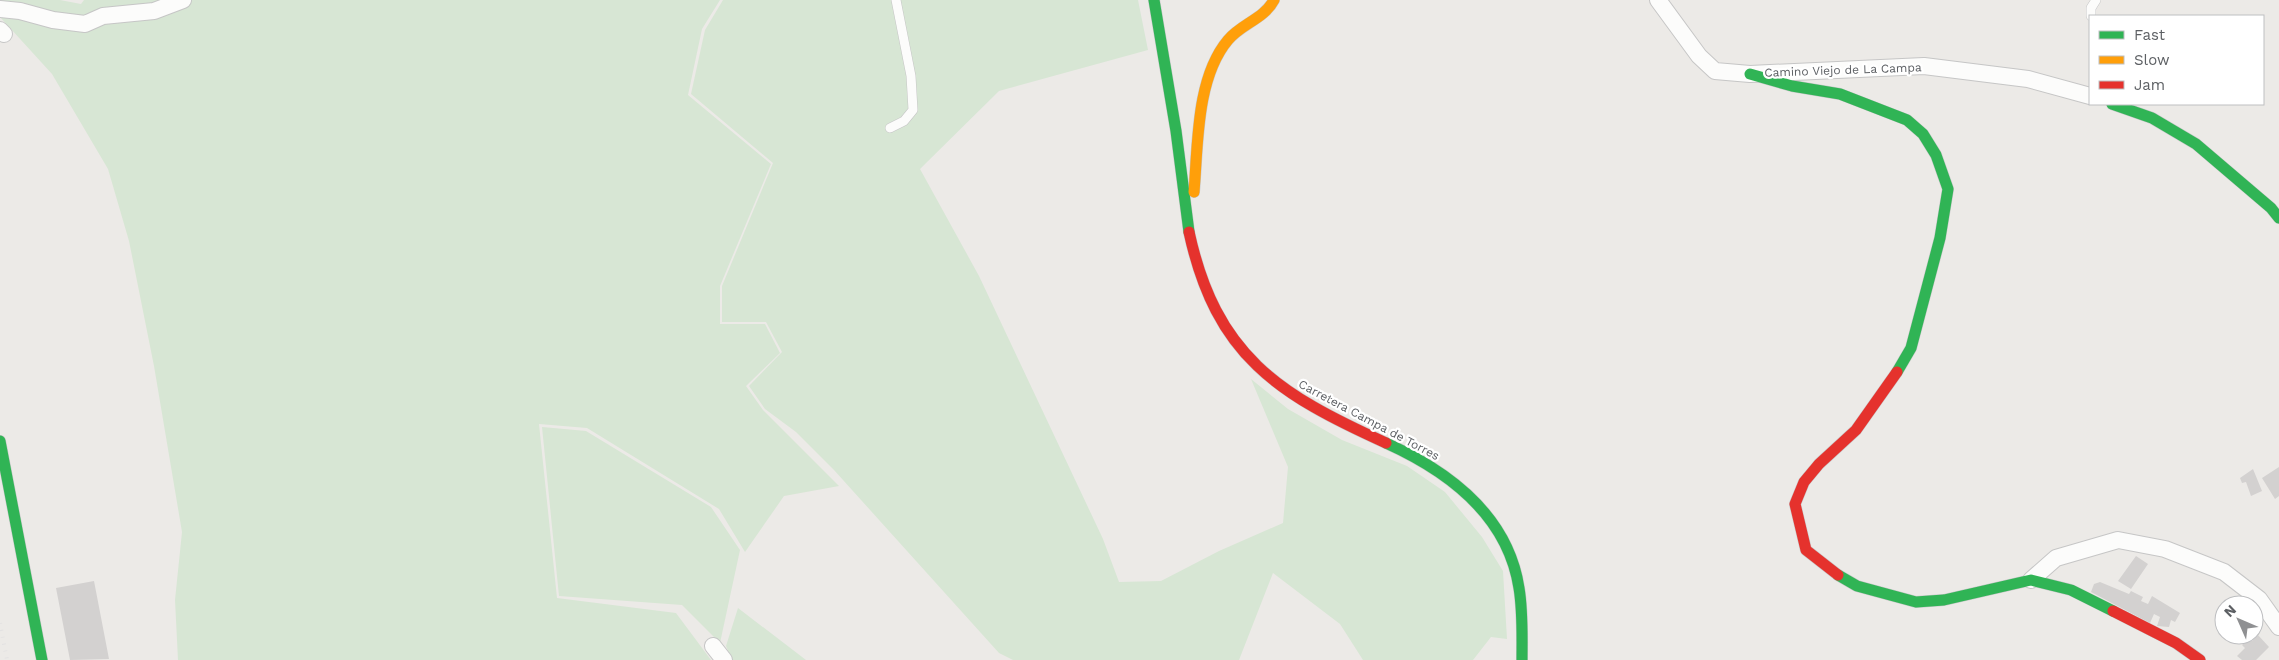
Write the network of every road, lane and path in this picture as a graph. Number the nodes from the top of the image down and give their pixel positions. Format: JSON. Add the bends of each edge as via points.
{"nodes":[{"id":1,"x":183,"y":0,"type":"edge"},
{"id":2,"x":896,"y":0,"type":"edge"},
{"id":3,"x":1154,"y":0,"type":"edge"},
{"id":4,"x":1274,"y":0,"type":"edge"},
{"id":5,"x":1658,"y":0,"type":"edge"},
{"id":6,"x":2096,"y":0,"type":"edge"},
{"id":7,"x":0,"y":9,"type":"edge"},
{"id":8,"x":2091,"y":15,"type":"edge"},
{"id":9,"x":1750,"y":74,"type":"junction"},
{"id":10,"x":2089,"y":96,"type":"edge"},
{"id":11,"x":2115,"y":105,"type":"edge"},
{"id":12,"x":2145,"y":105,"type":"edge"},
{"id":13,"x":2152,"y":118,"type":"junction"},
{"id":14,"x":890,"y":128,"type":"dead end"},
{"id":15,"x":2279,"y":218,"type":"edge"},
{"id":16,"x":1188,"y":220,"type":"junction"},
{"id":17,"x":0,"y":441,"type":"edge"},
{"id":18,"x":2031,"y":580,"type":"junction"},
{"id":19,"x":2279,"y":627,"type":"edge"},
{"id":20,"x":714,"y":646,"type":"dead end"},
{"id":21,"x":42,"y":660,"type":"edge"},
{"id":22,"x":724,"y":660,"type":"edge"},
{"id":23,"x":1522,"y":660,"type":"edge"},
{"id":24,"x":2200,"y":660,"type":"edge"}],
"edges":[{"from":1,"to":7,"type":"street","via":[[154,11],[103,16],[85,24]]},
{"from":2,"to":14,"type":"lane","via":[[911,76],[913,110],[904,121]]},
{"from":3,"to":16,"type":"street","name":"Carretera Campa de Torres","via":[[1180,150]]},
{"from":4,"to":16,"type":"street","via":[[1260,16],[1230,37],[1217,53],[1200,115],[1196,182]]},
{"from":5,"to":9,"type":"street","name":"Camino Viejo de La Campa","via":[[1699,56],[1716,71]]},
{"from":6,"to":8,"type":"lane"},
{"from":9,"to":10,"type":"street","name":"Camino Viejo de La Campa","via":[[1924,66],[2028,79]]},
{"from":9,"to":18,"type":"street","via":[[1792,86],[1840,94],[1907,120],[1923,134],[1936,155],[1948,188],[1940,238],[1911,348],[1856,430],[1804,482],[1795,504],[1806,550],[1830,571],[1857,586],[1916,602],[1944,600]]},
{"from":11,"to":13,"type":"street"},
{"from":12,"to":13,"type":"lane"},
{"from":13,"to":15,"type":"street","via":[[2196,144]]},
{"from":16,"to":23,"type":"street","name":"Carretera Campa de Torres","via":[[1209,299],[1230,336],[1261,373],[1294,397],[1340,423],[1416,458],[1452,480],[1491,519],[1504,538],[1518,582],[1522,609]]},
{"from":17,"to":21,"type":"street"},
{"from":18,"to":19,"type":"street","via":[[2056,558],[2118,540],[2165,548],[2224,572],[2260,599]]},
{"from":18,"to":24,"type":"street","via":[[2071,590],[2176,643]]},
{"from":20,"to":22,"type":"street"}]}
